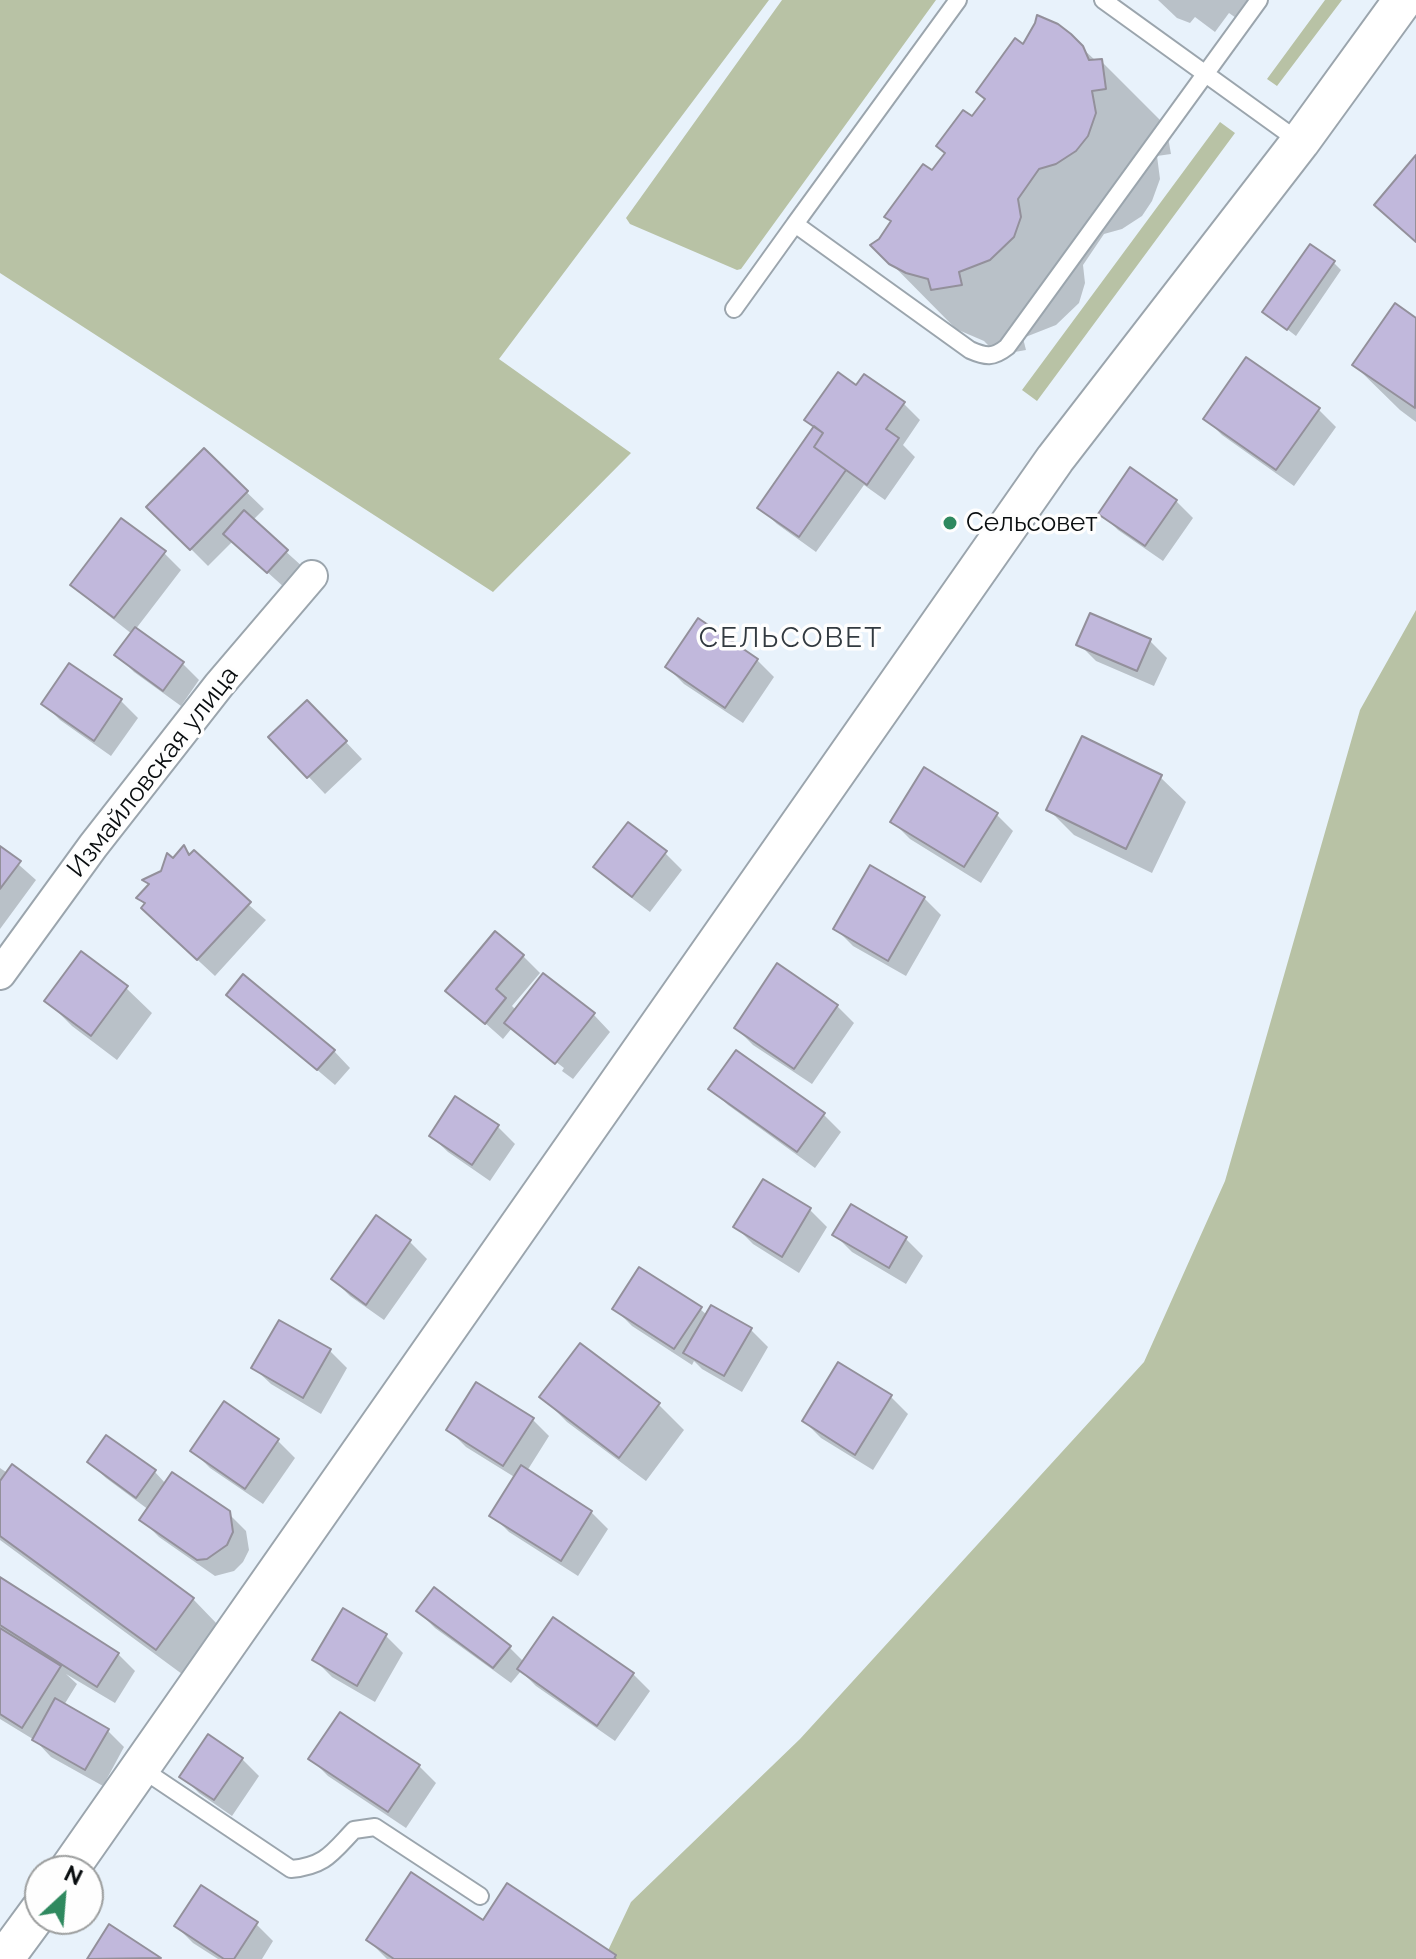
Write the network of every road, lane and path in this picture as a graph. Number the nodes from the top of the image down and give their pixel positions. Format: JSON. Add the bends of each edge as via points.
{"nodes":[{"id":1,"x":958,"y":0,"type":"edge"},
{"id":2,"x":1103,"y":0,"type":"edge"},
{"id":3,"x":1259,"y":0,"type":"edge"},
{"id":4,"x":1403,"y":0,"type":"edge"},
{"id":5,"x":1205,"y":74,"type":"junction"},
{"id":6,"x":1300,"y":142,"type":"junction"},
{"id":7,"x":795,"y":224,"type":"junction"},
{"id":8,"x":734,"y":309,"type":"dead end"},
{"id":9,"x":312,"y":576,"type":"dead end"},
{"id":10,"x":0,"y":974,"type":"edge"},
{"id":11,"x":142,"y":1769,"type":"junction"},
{"id":12,"x":80,"y":1855,"type":"edge"},
{"id":13,"x":480,"y":1896,"type":"dead end"},
{"id":14,"x":24,"y":1932,"type":"edge"},
{"id":15,"x":4,"y":1959,"type":"edge"}],
"edges":[{"from":1,"to":7,"type":"lane"},
{"from":2,"to":5,"type":"lane"},
{"from":3,"to":5,"type":"lane"},
{"from":4,"to":6,"type":"street"},
{"from":5,"to":6,"type":"lane"},
{"from":5,"to":7,"type":"lane","via":[[997,356],[970,350]]},
{"from":6,"to":11,"type":"street","via":[[1055,459]]},
{"from":7,"to":8,"type":"lane"},
{"from":9,"to":10,"type":"street","name":"Измайловская улица","via":[[219,685]]},
{"from":11,"to":12,"type":"street"},
{"from":11,"to":13,"type":"lane","via":[[291,1869],[312,1867],[354,1830],[375,1827]]},
{"from":14,"to":15,"type":"street"}]}
